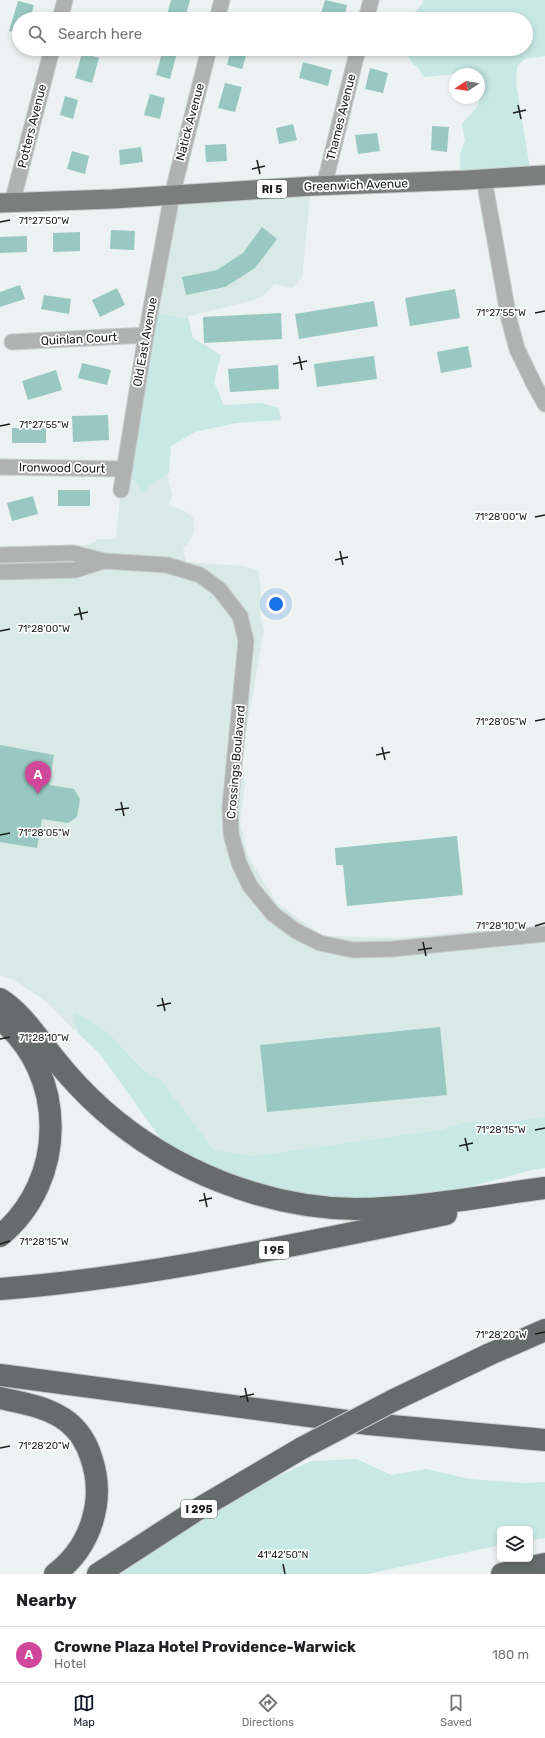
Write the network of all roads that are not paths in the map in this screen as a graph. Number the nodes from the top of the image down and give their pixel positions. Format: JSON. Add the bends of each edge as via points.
{"nodes":[{"id":1,"x":65,"y":0,"type":"edge"},
{"id":2,"x":222,"y":0,"type":"edge"},
{"id":3,"x":370,"y":0,"type":"edge"},
{"id":4,"x":62,"y":12,"type":"edge"},
{"id":5,"x":219,"y":12,"type":"edge"},
{"id":6,"x":367,"y":12,"type":"edge"},
{"id":7,"x":50,"y":56,"type":"edge"},
{"id":8,"x":207,"y":56,"type":"edge"},
{"id":9,"x":356,"y":56,"type":"edge"},
{"id":10,"x":545,"y":175,"type":"edge"},
{"id":11,"x":484,"y":179,"type":"junction"},
{"id":12,"x":324,"y":186,"type":"junction"},
{"id":13,"x":172,"y":195,"type":"junction"},
{"id":14,"x":6,"y":203,"type":"edge"},
{"id":15,"x":146,"y":335,"type":"junction"},
{"id":16,"x":12,"y":342,"type":"dead end"},
{"id":17,"x":545,"y":404,"type":"edge"},
{"id":18,"x":0,"y":468,"type":"edge"},
{"id":19,"x":124,"y":469,"type":"junction"},
{"id":20,"x":121,"y":490,"type":"dead end"},
{"id":21,"x":0,"y":555,"type":"edge"},
{"id":22,"x":104,"y":561,"type":"junction"},
{"id":23,"x":0,"y":572,"type":"edge"},
{"id":24,"x":545,"y":934,"type":"edge"},
{"id":25,"x":0,"y":999,"type":"edge"},
{"id":26,"x":0,"y":1019,"type":"edge"},
{"id":27,"x":545,"y":1188,"type":"edge"},
{"id":28,"x":545,"y":1194,"type":"edge"},
{"id":29,"x":0,"y":1236,"type":"edge"},
{"id":30,"x":0,"y":1289,"type":"edge"},
{"id":31,"x":545,"y":1330,"type":"edge"},
{"id":32,"x":0,"y":1375,"type":"edge"},
{"id":33,"x":0,"y":1398,"type":"edge"},
{"id":34,"x":545,"y":1440,"type":"edge"},
{"id":35,"x":545,"y":1564,"type":"edge"},
{"id":36,"x":55,"y":1574,"type":"edge"},
{"id":37,"x":98,"y":1574,"type":"edge"},
{"id":38,"x":502,"y":1574,"type":"edge"}],
"edges":[{"from":1,"to":4,"type":"street"},
{"from":2,"to":5,"type":"street"},
{"from":3,"to":6,"type":"street"},
{"from":7,"to":14,"type":"street","name":"Potters Avenue"},
{"from":8,"to":13,"type":"street","name":"Natick Avenue"},
{"from":9,"to":12,"type":"street","name":"Thames Avenue"},
{"from":10,"to":11,"type":"main road","name":"Greenwich Avenue","number":"RI 5"},
{"from":11,"to":12,"type":"main road","name":"Greenwich Avenue","number":"RI 5"},
{"from":11,"to":17,"type":"street","via":[[509,319],[517,349]]},
{"from":12,"to":13,"type":"main road","name":"Greenwich Avenue","number":"RI 5"},
{"from":13,"to":14,"type":"main road","name":"Greenwich Avenue","number":"RI 5"},
{"from":13,"to":15,"type":"street","name":"Old East Avenue"},
{"from":15,"to":16,"type":"street","name":"Quinlan Court"},
{"from":15,"to":19,"type":"street","name":"Old East Avenue"},
{"from":18,"to":19,"type":"street","name":"Ironwood Court"},
{"from":19,"to":20,"type":"street","name":"Old East Avenue"},
{"from":21,"to":22,"type":"street","name":"Crossings Boulavard","via":[[73,553]]},
{"from":22,"to":23,"type":"street","name":"Crossings Boulavard","via":[[75,570]]},
{"from":22,"to":24,"type":"street","name":"Crossings Boulavard","via":[[167,565],[200,575],[219,589],[240,616],[246,641],[230,807],[231,834],[239,863],[250,886],[273,914],[296,931],[320,943],[353,950],[392,949]]},
{"from":25,"to":27,"type":"highway","via":[[30,1026],[74,1081],[124,1127],[166,1155],[237,1187],[286,1201],[355,1209],[403,1206]]},
{"from":26,"to":29,"type":"highway","via":[[23,1042],[37,1065],[49,1102],[52,1131],[47,1161],[37,1190],[21,1214]]},
{"from":28,"to":30,"type":"highway","number":"I 95","via":[[216,1261],[99,1279]]},
{"from":31,"to":37,"type":"highway","number":"I 295","bridge":true,"via":[[394,1400],[302,1448],[195,1511]]},
{"from":32,"to":34,"type":"highway","via":[[369,1424]]},
{"from":33,"to":36,"type":"highway","via":[[39,1408],[67,1422],[80,1435],[93,1462],[97,1484],[94,1520],[83,1545]]},
{"from":35,"to":38,"type":"highway"}]}
